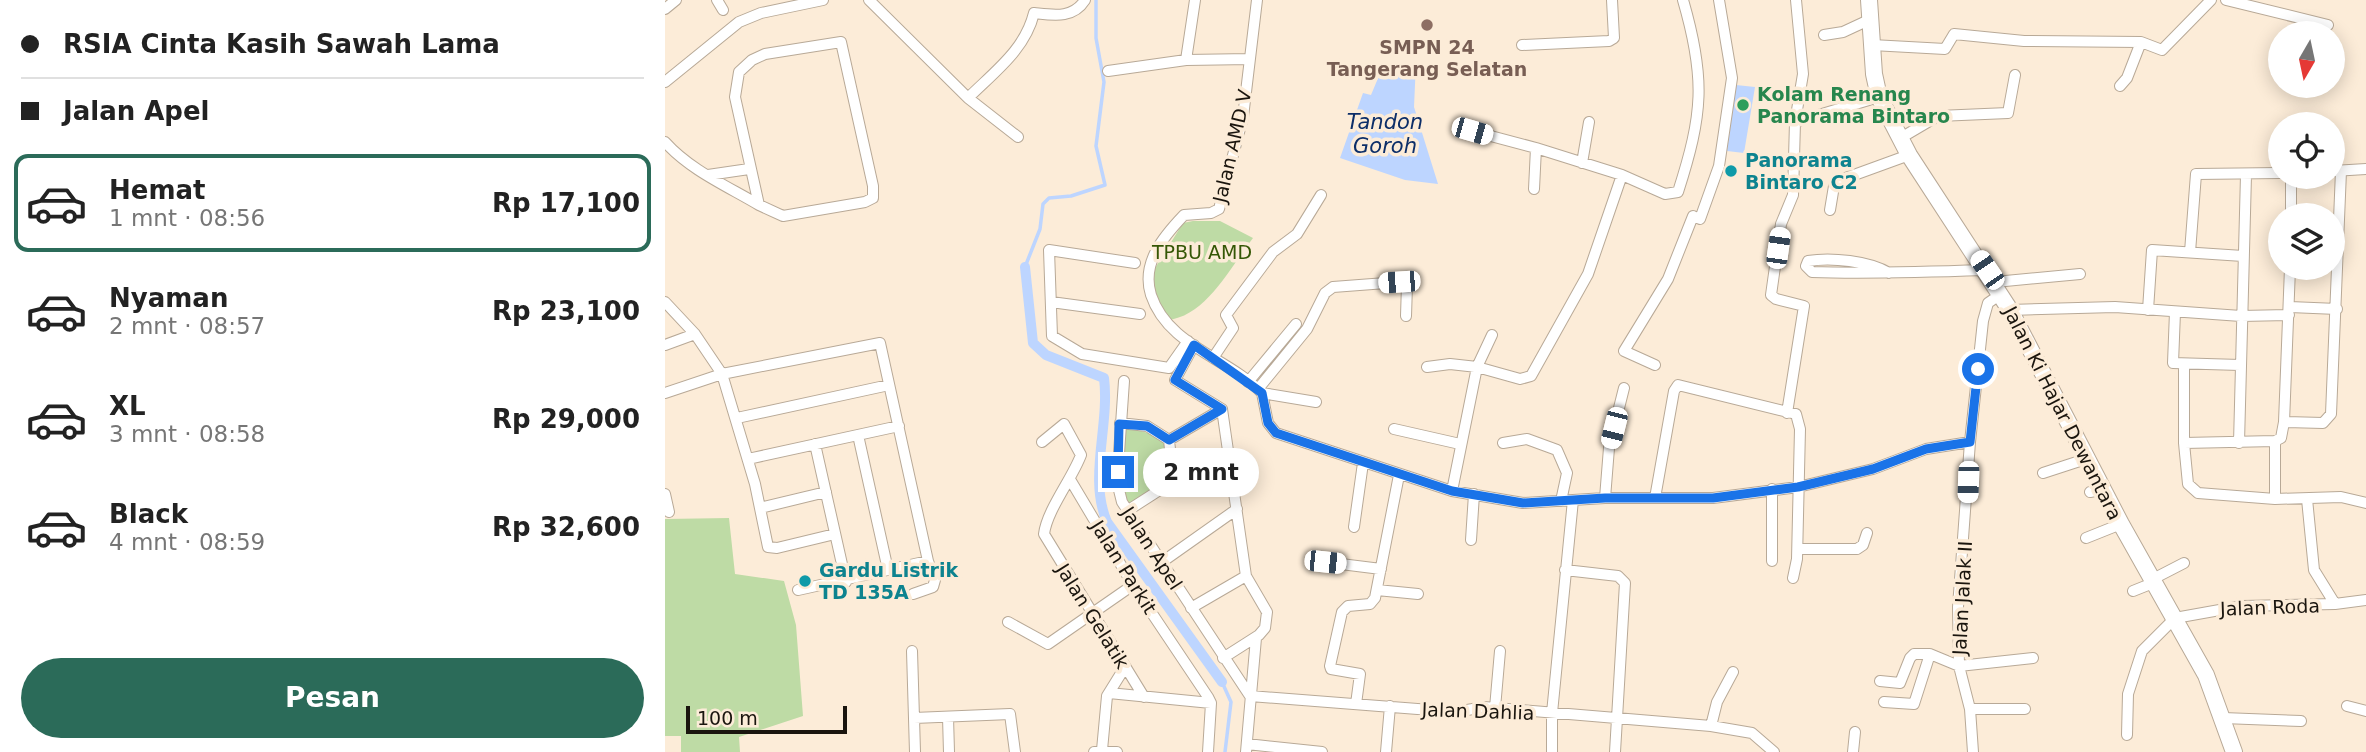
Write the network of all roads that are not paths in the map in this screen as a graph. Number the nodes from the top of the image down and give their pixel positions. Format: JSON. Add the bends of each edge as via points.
{"nodes":[{"id":1,"x":676,"y":0,"type":"edge"},
{"id":2,"x":823,"y":0,"type":"edge"},
{"id":3,"x":1034,"y":0,"type":"edge"},
{"id":4,"x":1084,"y":0,"type":"edge"},
{"id":5,"x":1195,"y":0,"type":"edge"},
{"id":6,"x":1257,"y":0,"type":"edge"},
{"id":7,"x":1612,"y":0,"type":"edge"},
{"id":8,"x":1683,"y":0,"type":"edge"},
{"id":9,"x":1719,"y":0,"type":"edge"},
{"id":10,"x":1796,"y":0,"type":"edge"},
{"id":11,"x":1869,"y":0,"type":"edge"},
{"id":12,"x":2211,"y":0,"type":"edge"},
{"id":13,"x":2226,"y":0,"type":"edge"},
{"id":14,"x":798,"y":2,"type":"edge"},
{"id":15,"x":872,"y":2,"type":"edge"},
{"id":16,"x":665,"y":9,"type":"edge"},
{"id":17,"x":1034,"y":13,"type":"junction"},
{"id":18,"x":1871,"y":19,"type":"junction"},
{"id":19,"x":2312,"y":21,"type":"edge"},
{"id":20,"x":1825,"y":34,"type":"dead end"},
{"id":21,"x":2141,"y":42,"type":"junction"},
{"id":22,"x":1522,"y":45,"type":"dead end"},
{"id":23,"x":1872,"y":45,"type":"junction"},
{"id":24,"x":1250,"y":59,"type":"junction"},
{"id":25,"x":1186,"y":60,"type":"junction"},
{"id":26,"x":1108,"y":71,"type":"dead end"},
{"id":27,"x":2015,"y":75,"type":"dead end"},
{"id":28,"x":665,"y":82,"type":"edge"},
{"id":29,"x":2120,"y":86,"type":"dead end"},
{"id":30,"x":968,"y":97,"type":"junction"},
{"id":31,"x":1879,"y":97,"type":"junction"},
{"id":32,"x":1589,"y":122,"type":"dead end"},
{"id":33,"x":1795,"y":122,"type":"junction"},
{"id":34,"x":1472,"y":131,"type":"dead end"},
{"id":35,"x":1018,"y":137,"type":"dead end"},
{"id":36,"x":1899,"y":139,"type":"junction"},
{"id":37,"x":665,"y":142,"type":"edge"},
{"id":38,"x":1536,"y":148,"type":"junction"},
{"id":39,"x":1909,"y":155,"type":"junction"},
{"id":40,"x":1582,"y":163,"type":"junction"},
{"id":41,"x":749,"y":169,"type":"junction"},
{"id":42,"x":2366,"y":169,"type":"edge"},
{"id":43,"x":2345,"y":170,"type":"edge"},
{"id":44,"x":2268,"y":174,"type":"edge"},
{"id":45,"x":708,"y":175,"type":"junction"},
{"id":46,"x":1622,"y":175,"type":"junction"},
{"id":47,"x":2246,"y":175,"type":"junction"},
{"id":48,"x":1534,"y":189,"type":"dead end"},
{"id":49,"x":2337,"y":189,"type":"edge"},
{"id":50,"x":1321,"y":195,"type":"dead end"},
{"id":51,"x":759,"y":205,"type":"junction"},
{"id":52,"x":1831,"y":210,"type":"dead end"},
{"id":53,"x":2190,"y":253,"type":"junction"},
{"id":54,"x":2243,"y":256,"type":"junction"},
{"id":55,"x":1136,"y":263,"type":"dead end"},
{"id":56,"x":1889,"y":273,"type":"junction"},
{"id":57,"x":2080,"y":274,"type":"dead end"},
{"id":58,"x":2290,"y":280,"type":"edge"},
{"id":59,"x":1994,"y":282,"type":"junction"},
{"id":60,"x":1051,"y":302,"type":"junction"},
{"id":61,"x":665,"y":303,"type":"edge"},
{"id":62,"x":2337,"y":309,"type":"junction"},
{"id":63,"x":2010,"y":310,"type":"junction"},
{"id":64,"x":2148,"y":310,"type":"junction"},
{"id":65,"x":2290,"y":311,"type":"junction"},
{"id":66,"x":2175,"y":312,"type":"junction"},
{"id":67,"x":1140,"y":314,"type":"dead end"},
{"id":68,"x":1406,"y":316,"type":"dead end"},
{"id":69,"x":2241,"y":316,"type":"junction"},
{"id":70,"x":1296,"y":324,"type":"dead end"},
{"id":71,"x":695,"y":334,"type":"junction"},
{"id":72,"x":1492,"y":335,"type":"dead end"},
{"id":73,"x":1191,"y":343,"type":"junction"},
{"id":74,"x":665,"y":345,"type":"edge"},
{"id":75,"x":1213,"y":358,"type":"junction"},
{"id":76,"x":1655,"y":365,"type":"dead end"},
{"id":77,"x":2184,"y":365,"type":"junction"},
{"id":78,"x":2240,"y":365,"type":"junction"},
{"id":79,"x":1477,"y":367,"type":"junction"},
{"id":80,"x":1427,"y":368,"type":"dead end"},
{"id":81,"x":722,"y":374,"type":"junction"},
{"id":82,"x":1124,"y":381,"type":"dead end"},
{"id":83,"x":889,"y":385,"type":"junction"},
{"id":84,"x":1256,"y":388,"type":"junction"},
{"id":85,"x":1624,"y":388,"type":"dead end"},
{"id":86,"x":665,"y":393,"type":"edge"},
{"id":87,"x":1316,"y":402,"type":"dead end"},
{"id":88,"x":1222,"y":409,"type":"junction"},
{"id":89,"x":1787,"y":412,"type":"junction"},
{"id":90,"x":737,"y":418,"type":"junction"},
{"id":91,"x":2284,"y":422,"type":"junction"},
{"id":92,"x":1119,"y":424,"type":"junction"},
{"id":93,"x":899,"y":426,"type":"junction"},
{"id":94,"x":1394,"y":429,"type":"dead end"},
{"id":95,"x":858,"y":435,"type":"junction"},
{"id":96,"x":1169,"y":440,"type":"junction"},
{"id":97,"x":2275,"y":441,"type":"junction"},
{"id":98,"x":1042,"y":442,"type":"dead end"},
{"id":99,"x":1970,"y":442,"type":"junction"},
{"id":100,"x":1503,"y":443,"type":"dead end"},
{"id":101,"x":2184,"y":443,"type":"junction"},
{"id":102,"x":2239,"y":443,"type":"junction"},
{"id":103,"x":815,"y":444,"type":"junction"},
{"id":104,"x":1461,"y":444,"type":"junction"},
{"id":105,"x":2089,"y":458,"type":"junction"},
{"id":106,"x":748,"y":459,"type":"junction"},
{"id":107,"x":1363,"y":463,"type":"junction"},
{"id":108,"x":2043,"y":474,"type":"dead end"},
{"id":109,"x":1399,"y":475,"type":"junction"},
{"id":110,"x":1071,"y":481,"type":"junction"},
{"id":111,"x":1798,"y":487,"type":"junction"},
{"id":112,"x":1772,"y":489,"type":"junction"},
{"id":113,"x":1452,"y":491,"type":"junction"},
{"id":114,"x":826,"y":492,"type":"junction"},
{"id":115,"x":665,"y":494,"type":"edge"},
{"id":116,"x":1473,"y":495,"type":"junction"},
{"id":117,"x":1605,"y":498,"type":"junction"},
{"id":118,"x":1655,"y":498,"type":"junction"},
{"id":119,"x":2275,"y":499,"type":"junction"},
{"id":120,"x":2308,"y":499,"type":"junction"},
{"id":121,"x":1573,"y":500,"type":"junction"},
{"id":122,"x":1561,"y":501,"type":"junction"},
{"id":123,"x":2366,"y":503,"type":"edge"},
{"id":124,"x":760,"y":508,"type":"junction"},
{"id":125,"x":1237,"y":509,"type":"junction"},
{"id":126,"x":1127,"y":510,"type":"junction"},
{"id":127,"x":669,"y":512,"type":"dead end"},
{"id":128,"x":2121,"y":524,"type":"junction"},
{"id":129,"x":1354,"y":527,"type":"dead end"},
{"id":130,"x":1867,"y":533,"type":"dead end"},
{"id":131,"x":835,"y":534,"type":"junction"},
{"id":132,"x":2086,"y":538,"type":"dead end"},
{"id":133,"x":1471,"y":540,"type":"dead end"},
{"id":134,"x":1798,"y":549,"type":"junction"},
{"id":135,"x":929,"y":561,"type":"junction"},
{"id":136,"x":1772,"y":561,"type":"dead end"},
{"id":137,"x":1162,"y":562,"type":"junction"},
{"id":138,"x":1325,"y":562,"type":"dead end"},
{"id":139,"x":2184,"y":563,"type":"dead end"},
{"id":140,"x":1381,"y":569,"type":"junction"},
{"id":141,"x":888,"y":570,"type":"junction"},
{"id":142,"x":1565,"y":570,"type":"junction"},
{"id":143,"x":1246,"y":576,"type":"junction"},
{"id":144,"x":1793,"y":578,"type":"dead end"},
{"id":145,"x":846,"y":582,"type":"junction"},
{"id":146,"x":2152,"y":582,"type":"junction"},
{"id":147,"x":1133,"y":585,"type":"junction"},
{"id":148,"x":798,"y":590,"type":"dead end"},
{"id":149,"x":1377,"y":590,"type":"junction"},
{"id":150,"x":2133,"y":592,"type":"dead end"},
{"id":151,"x":913,"y":594,"type":"dead end"},
{"id":152,"x":1418,"y":594,"type":"dead end"},
{"id":153,"x":2366,"y":600,"type":"edge"},
{"id":154,"x":2335,"y":604,"type":"junction"},
{"id":155,"x":1191,"y":608,"type":"junction"},
{"id":156,"x":1091,"y":614,"type":"junction"},
{"id":157,"x":2175,"y":618,"type":"junction"},
{"id":158,"x":1008,"y":622,"type":"dead end"},
{"id":159,"x":1256,"y":638,"type":"junction"},
{"id":160,"x":912,"y":651,"type":"dead end"},
{"id":161,"x":1500,"y":651,"type":"dead end"},
{"id":162,"x":1930,"y":654,"type":"junction"},
{"id":163,"x":1223,"y":658,"type":"junction"},
{"id":164,"x":2033,"y":658,"type":"dead end"},
{"id":165,"x":1958,"y":666,"type":"junction"},
{"id":166,"x":1125,"y":667,"type":"junction"},
{"id":167,"x":1733,"y":672,"type":"dead end"},
{"id":168,"x":1880,"y":681,"type":"dead end"},
{"id":169,"x":1109,"y":693,"type":"junction"},
{"id":170,"x":1250,"y":696,"type":"junction"},
{"id":171,"x":1144,"y":697,"type":"junction"},
{"id":172,"x":1884,"y":702,"type":"dead end"},
{"id":173,"x":1211,"y":704,"type":"junction"},
{"id":174,"x":1356,"y":704,"type":"junction"},
{"id":175,"x":1389,"y":706,"type":"junction"},
{"id":176,"x":2347,"y":706,"type":"dead end"},
{"id":177,"x":1495,"y":708,"type":"junction"},
{"id":178,"x":1970,"y":709,"type":"junction"},
{"id":179,"x":2025,"y":709,"type":"dead end"},
{"id":180,"x":2366,"y":711,"type":"edge"},
{"id":181,"x":1552,"y":713,"type":"junction"},
{"id":182,"x":948,"y":717,"type":"junction"},
{"id":183,"x":914,"y":718,"type":"junction"},
{"id":184,"x":2223,"y":718,"type":"junction"},
{"id":185,"x":1618,"y":720,"type":"junction"},
{"id":186,"x":2301,"y":720,"type":"dead end"},
{"id":187,"x":1711,"y":726,"type":"junction"},
{"id":188,"x":1855,"y":732,"type":"dead end"},
{"id":189,"x":2127,"y":735,"type":"dead end"},
{"id":190,"x":1246,"y":748,"type":"edge"},
{"id":191,"x":1097,"y":751,"type":"edge"},
{"id":192,"x":915,"y":752,"type":"edge"},
{"id":193,"x":949,"y":752,"type":"edge"},
{"id":194,"x":1015,"y":752,"type":"edge"},
{"id":195,"x":1118,"y":752,"type":"edge"},
{"id":196,"x":1208,"y":752,"type":"edge"},
{"id":197,"x":1322,"y":752,"type":"edge"},
{"id":198,"x":1387,"y":752,"type":"edge"},
{"id":199,"x":1552,"y":752,"type":"edge"},
{"id":200,"x":1615,"y":752,"type":"edge"},
{"id":201,"x":1773,"y":752,"type":"edge"},
{"id":202,"x":1853,"y":752,"type":"edge"},
{"id":203,"x":1973,"y":752,"type":"edge"},
{"id":204,"x":2234,"y":752,"type":"edge"}],
"edges":[{"from":1,"to":16,"type":"street"},
{"from":2,"to":14,"type":"street"},
{"from":3,"to":17,"type":"street"},
{"from":4,"to":17,"type":"street","via":[[1079,9],[1066,15]]},
{"from":5,"to":25,"type":"street"},
{"from":6,"to":24,"type":"street","name":"Jalan AMD V"},
{"from":7,"to":22,"type":"street","via":[[1614,38],[1609,41]]},
{"from":8,"to":46,"type":"street","via":[[1701,93],[1678,192],[1673,195]]},
{"from":9,"to":76,"type":"street","via":[[1731,78],[1719,166],[1700,219],[1693,216],[1668,279],[1624,351]]},
{"from":10,"to":33,"type":"street","via":[[1803,74]]},
{"from":11,"to":18,"type":"main road","name":"Jalan Ki Hajar Dewantara"},
{"from":12,"to":21,"type":"street","via":[[2162,50]]},
{"from":13,"to":19,"type":"street"},
{"from":14,"to":28,"type":"street","via":[[739,22]]},
{"from":15,"to":30,"type":"street"},
{"from":17,"to":30,"type":"street","via":[[1019,47]]},
{"from":18,"to":20,"type":"street","via":[[1843,32]]},
{"from":18,"to":23,"type":"main road","name":"Jalan Ki Hajar Dewantara"},
{"from":21,"to":23,"type":"street","via":[[2024,41],[1964,33],[1954,34],[1945,49]]},
{"from":21,"to":29,"type":"street"},
{"from":23,"to":31,"type":"main road","name":"Jalan Ki Hajar Dewantara"},
{"from":24,"to":25,"type":"street"},
{"from":24,"to":73,"type":"street","name":"Jalan AMD V","via":[[1243,117],[1219,209],[1211,214],[1184,215],[1156,248],[1149,265],[1148,284],[1156,309],[1169,327]]},
{"from":25,"to":26,"type":"street"},
{"from":27,"to":36,"type":"street","via":[[2008,113],[1938,116]]},
{"from":30,"to":35,"type":"street"},
{"from":31,"to":33,"type":"street"},
{"from":31,"to":36,"type":"main road","name":"Jalan Ki Hajar Dewantara"},
{"from":32,"to":40,"type":"street"},
{"from":33,"to":89,"type":"street","via":[[1793,195],[1781,224],[1771,295],[1804,306]]},
{"from":34,"to":38,"type":"street"},
{"from":36,"to":39,"type":"main road","name":"Jalan Ki Hajar Dewantara"},
{"from":37,"to":45,"type":"street"},
{"from":38,"to":40,"type":"street"},
{"from":38,"to":48,"type":"street"},
{"from":39,"to":52,"type":"street","via":[[1843,179],[1834,186]]},
{"from":39,"to":59,"type":"main road","name":"Jalan Ki Hajar Dewantara"},
{"from":40,"to":46,"type":"street"},
{"from":41,"to":45,"type":"street"},
{"from":41,"to":51,"type":"street"},
{"from":41,"to":51,"type":"street","via":[[736,97],[739,72],[765,54],[842,42],[873,198],[783,216]]},
{"from":42,"to":43,"type":"street"},
{"from":44,"to":47,"type":"street"},
{"from":45,"to":51,"type":"street"},
{"from":46,"to":79,"type":"street","via":[[1588,274],[1531,376],[1520,379]]},
{"from":47,"to":53,"type":"street","via":[[2196,174]]},
{"from":47,"to":54,"type":"street"},
{"from":49,"to":62,"type":"street"},
{"from":50,"to":75,"type":"street","via":[[1297,234],[1273,252],[1226,315],[1233,328]]},
{"from":53,"to":54,"type":"street"},
{"from":53,"to":64,"type":"street","via":[[2151,250]]},
{"from":54,"to":69,"type":"street"},
{"from":55,"to":60,"type":"street","via":[[1049,250]]},
{"from":56,"to":56,"type":"street","via":[[1812,272],[1805,266],[1819,260],[1877,266]]},
{"from":56,"to":59,"type":"street"},
{"from":57,"to":59,"type":"street"},
{"from":58,"to":65,"type":"street"},
{"from":59,"to":63,"type":"main road","name":"Jalan Ki Hajar Dewantara"},
{"from":59,"to":99,"type":"street","name":"Jalan Jalak II","via":[[1983,321]]},
{"from":60,"to":67,"type":"street"},
{"from":60,"to":73,"type":"street","via":[[1052,336],[1082,354],[1169,368]]},
{"from":61,"to":71,"type":"street"},
{"from":62,"to":65,"type":"street"},
{"from":62,"to":91,"type":"street","via":[[2330,417],[2323,422]]},
{"from":63,"to":64,"type":"street"},
{"from":63,"to":105,"type":"main road","name":"Jalan Ki Hajar Dewantara"},
{"from":64,"to":66,"type":"street"},
{"from":65,"to":69,"type":"street"},
{"from":65,"to":91,"type":"street"},
{"from":66,"to":69,"type":"street"},
{"from":66,"to":77,"type":"street","via":[[2172,362]]},
{"from":68,"to":84,"type":"street","via":[[1407,285],[1333,287],[1325,293],[1307,329]]},
{"from":69,"to":78,"type":"street"},
{"from":70,"to":84,"type":"street"},
{"from":71,"to":74,"type":"street"},
{"from":71,"to":81,"type":"street"},
{"from":72,"to":79,"type":"street"},
{"from":73,"to":75,"type":"street","name":"Jalan AMD V"},
{"from":73,"to":88,"type":"street","via":[[1175,380]]},
{"from":75,"to":84,"type":"street","name":"Jalan AMD V"},
{"from":77,"to":78,"type":"street"},
{"from":77,"to":101,"type":"street"},
{"from":78,"to":102,"type":"street"},
{"from":79,"to":80,"type":"street","via":[[1450,363]]},
{"from":79,"to":104,"type":"street"},
{"from":81,"to":83,"type":"street","via":[[878,342]]},
{"from":81,"to":86,"type":"street"},
{"from":81,"to":90,"type":"street"},
{"from":82,"to":92,"type":"street","name":"Jalan Apel"},
{"from":83,"to":90,"type":"street"},
{"from":83,"to":93,"type":"street"},
{"from":84,"to":87,"type":"street"},
{"from":84,"to":107,"type":"street","via":[[1276,433]]},
{"from":85,"to":117,"type":"street","via":[[1609,448]]},
{"from":88,"to":96,"type":"street"},
{"from":88,"to":125,"type":"street"},
{"from":89,"to":111,"type":"street","via":[[1796,414],[1800,429]]},
{"from":89,"to":118,"type":"street","via":[[1678,385]]},
{"from":90,"to":106,"type":"street"},
{"from":91,"to":97,"type":"street","via":[[2282,436]]},
{"from":92,"to":96,"type":"street","via":[[1147,426]]},
{"from":92,"to":126,"type":"street","name":"Jalan Apel","via":[[1118,491]]},
{"from":93,"to":95,"type":"street"},
{"from":93,"to":135,"type":"street"},
{"from":94,"to":104,"type":"street"},
{"from":95,"to":103,"type":"street"},
{"from":95,"to":141,"type":"street"},
{"from":96,"to":126,"type":"street","via":[[1172,482]]},
{"from":97,"to":102,"type":"street"},
{"from":97,"to":119,"type":"street"},
{"from":98,"to":110,"type":"street","via":[[1064,424],[1081,455]]},
{"from":99,"to":111,"type":"street","via":[[1926,449],[1873,469]]},
{"from":99,"to":165,"type":"street","name":"Jalan Jalak II"},
{"from":100,"to":122,"type":"street","via":[[1527,439],[1557,450],[1567,473]]},
{"from":101,"to":102,"type":"street"},
{"from":101,"to":119,"type":"street","via":[[2188,484],[2194,492]]},
{"from":103,"to":106,"type":"street"},
{"from":103,"to":114,"type":"street"},
{"from":104,"to":113,"type":"street"},
{"from":105,"to":108,"type":"street"},
{"from":105,"to":128,"type":"main road","name":"Jalan Ki Hajar Dewantara","via":[[2098,490]]},
{"from":106,"to":124,"type":"street"},
{"from":107,"to":109,"type":"street"},
{"from":107,"to":129,"type":"street"},
{"from":109,"to":113,"type":"street"},
{"from":109,"to":140,"type":"street"},
{"from":110,"to":147,"type":"street","name":"Jalan Parkit"},
{"from":110,"to":156,"type":"street","name":"Jalan Gelatik","via":[[1044,534]]},
{"from":111,"to":112,"type":"street"},
{"from":111,"to":134,"type":"street"},
{"from":112,"to":118,"type":"street","via":[[1713,498]]},
{"from":112,"to":136,"type":"street"},
{"from":113,"to":116,"type":"street"},
{"from":114,"to":124,"type":"street"},
{"from":114,"to":131,"type":"street"},
{"from":115,"to":127,"type":"street"},
{"from":116,"to":122,"type":"street","via":[[1523,503]]},
{"from":116,"to":133,"type":"street"},
{"from":117,"to":118,"type":"street"},
{"from":117,"to":121,"type":"street"},
{"from":119,"to":120,"type":"street"},
{"from":120,"to":123,"type":"street","via":[[2344,497]]},
{"from":120,"to":154,"type":"street","via":[[2314,570]]},
{"from":121,"to":122,"type":"street"},
{"from":121,"to":142,"type":"street"},
{"from":124,"to":131,"type":"street","via":[[770,548]]},
{"from":125,"to":137,"type":"street"},
{"from":125,"to":143,"type":"street"},
{"from":126,"to":137,"type":"street","name":"Jalan Apel"},
{"from":128,"to":132,"type":"street"},
{"from":128,"to":146,"type":"main road","name":"Jalan Ki Hajar Dewantara"},
{"from":130,"to":134,"type":"street","via":[[1857,549]]},
{"from":131,"to":145,"type":"street"},
{"from":134,"to":144,"type":"street"},
{"from":135,"to":141,"type":"street"},
{"from":135,"to":151,"type":"street","via":[[936,585]]},
{"from":137,"to":155,"type":"street","name":"Jalan Apel"},
{"from":138,"to":140,"type":"street"},
{"from":139,"to":146,"type":"street"},
{"from":140,"to":149,"type":"street"},
{"from":141,"to":145,"type":"street"},
{"from":142,"to":181,"type":"street"},
{"from":142,"to":185,"type":"street","via":[[1618,576],[1625,583]]},
{"from":143,"to":155,"type":"street"},
{"from":143,"to":159,"type":"street","via":[[1267,612],[1265,628]]},
{"from":145,"to":148,"type":"street"},
{"from":146,"to":150,"type":"street"},
{"from":146,"to":157,"type":"main road","name":"Jalan Ki Hajar Dewantara"},
{"from":147,"to":156,"type":"street"},
{"from":147,"to":173,"type":"street","name":"Jalan Parkit"},
{"from":149,"to":152,"type":"street"},
{"from":149,"to":174,"type":"street","via":[[1372,603],[1348,606],[1338,622],[1330,666],[1360,674]]},
{"from":153,"to":154,"type":"street","name":"Jalan Roda"},
{"from":154,"to":157,"type":"street","name":"Jalan Roda","via":[[2242,606]]},
{"from":155,"to":163,"type":"street","name":"Jalan Apel"},
{"from":156,"to":158,"type":"street","via":[[1048,644]]},
{"from":156,"to":166,"type":"street","name":"Jalan Gelatik"},
{"from":157,"to":184,"type":"main road","name":"Jalan Ki Hajar Dewantara"},
{"from":157,"to":189,"type":"street","via":[[2142,651],[2128,694]]},
{"from":159,"to":163,"type":"street"},
{"from":159,"to":170,"type":"street"},
{"from":160,"to":183,"type":"street"},
{"from":161,"to":177,"type":"street"},
{"from":162,"to":165,"type":"street"},
{"from":162,"to":168,"type":"street","via":[[1911,656],[1899,684]]},
{"from":162,"to":172,"type":"street","via":[[1914,704]]},
{"from":163,"to":170,"type":"street","name":"Jalan Apel"},
{"from":164,"to":165,"type":"street"},
{"from":165,"to":178,"type":"street","name":"Jalan Jalak II"},
{"from":166,"to":169,"type":"street"},
{"from":166,"to":171,"type":"street","name":"Jalan Gelatik"},
{"from":167,"to":187,"type":"street"},
{"from":169,"to":171,"type":"street"},
{"from":169,"to":191,"type":"street"},
{"from":170,"to":174,"type":"street","name":"Jalan Dahlia"},
{"from":170,"to":190,"type":"street"},
{"from":171,"to":173,"type":"street"},
{"from":173,"to":196,"type":"street"},
{"from":174,"to":175,"type":"street","name":"Jalan Dahlia"},
{"from":175,"to":177,"type":"street","name":"Jalan Dahlia","via":[[1456,712]]},
{"from":175,"to":198,"type":"street"},
{"from":176,"to":180,"type":"street"},
{"from":177,"to":181,"type":"street","name":"Jalan Dahlia"},
{"from":178,"to":179,"type":"street"},
{"from":178,"to":203,"type":"street","name":"Jalan Jalak II"},
{"from":181,"to":185,"type":"street","name":"Jalan Dahlia"},
{"from":181,"to":199,"type":"street"},
{"from":182,"to":183,"type":"street"},
{"from":182,"to":193,"type":"street"},
{"from":182,"to":194,"type":"street","via":[[1010,714]]},
{"from":183,"to":192,"type":"street"},
{"from":184,"to":186,"type":"street"},
{"from":184,"to":204,"type":"main road","name":"Jalan Ki Hajar Dewantara"},
{"from":185,"to":187,"type":"street","name":"Jalan Dahlia"},
{"from":185,"to":200,"type":"street"},
{"from":187,"to":201,"type":"street","name":"Jalan Dahlia","via":[[1747,732]]},
{"from":188,"to":202,"type":"street"},
{"from":190,"to":197,"type":"street"},
{"from":191,"to":195,"type":"street"}]}
